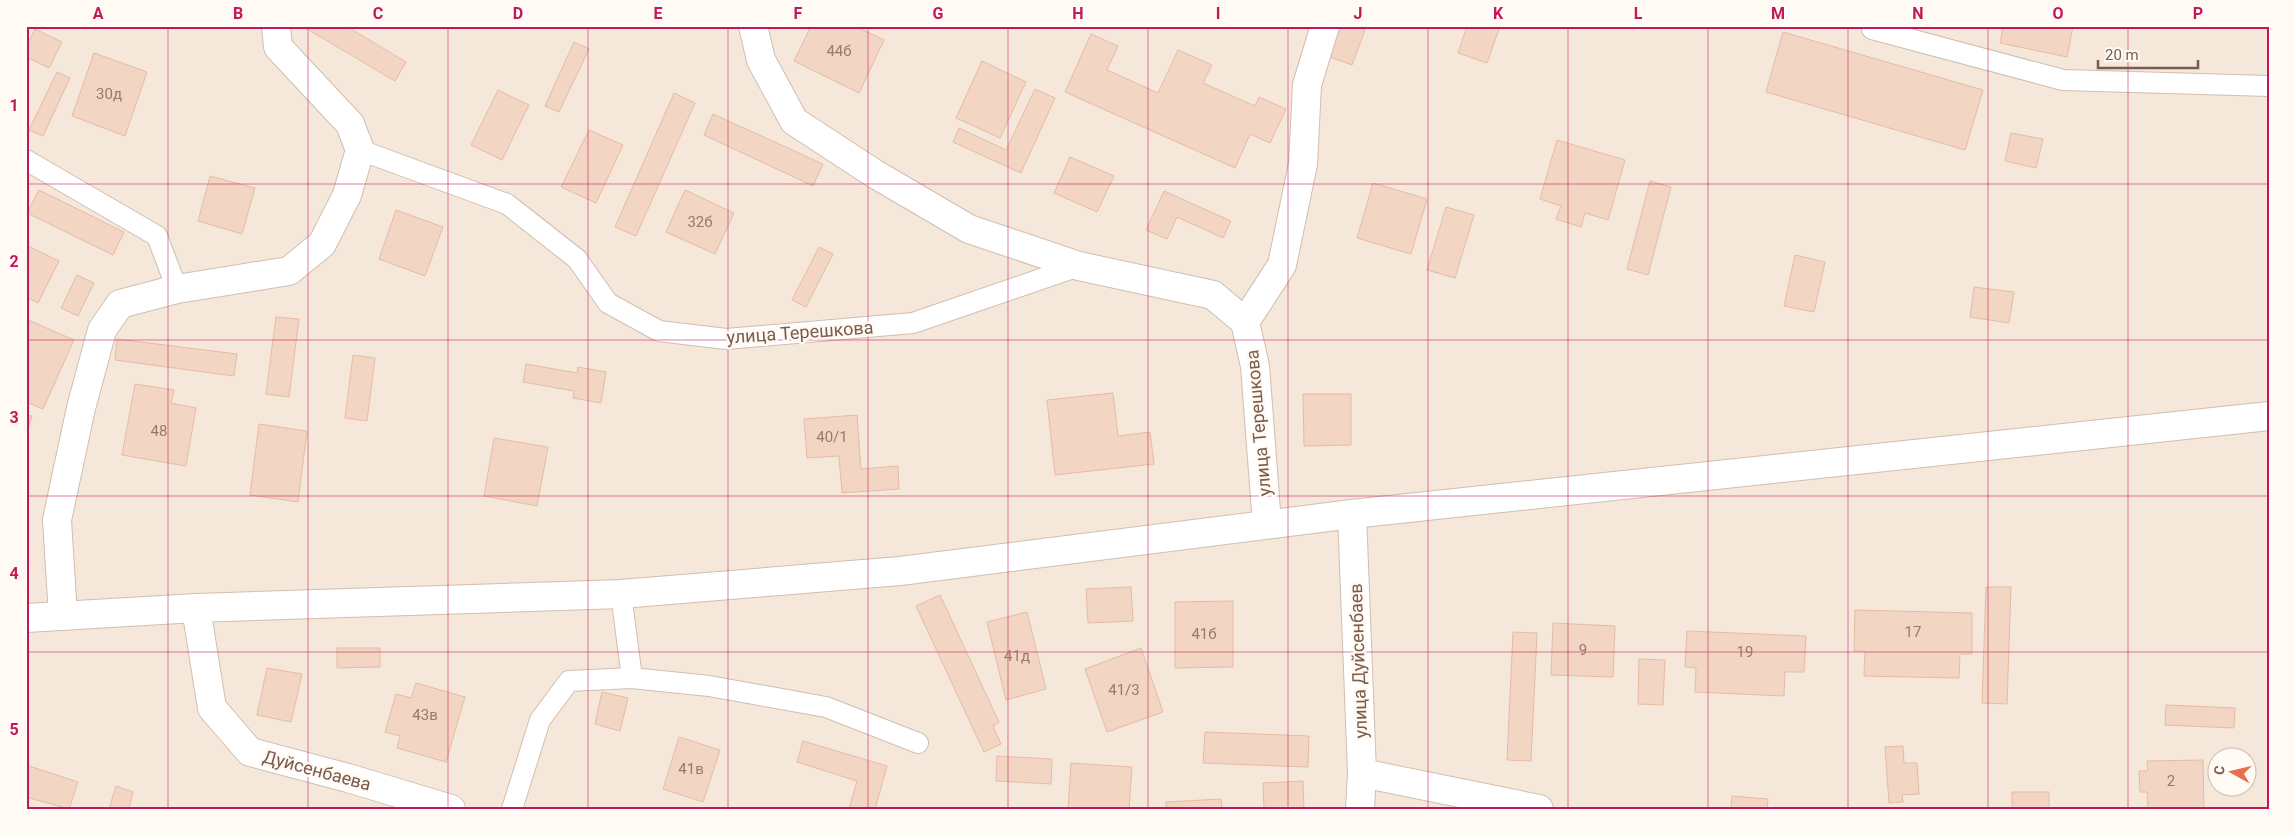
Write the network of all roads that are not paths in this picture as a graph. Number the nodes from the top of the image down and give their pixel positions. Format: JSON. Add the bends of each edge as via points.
{"nodes":[{"id":1,"x":276,"y":26,"type":"edge"},
{"id":2,"x":753,"y":26,"type":"edge"},
{"id":3,"x":1325,"y":26,"type":"edge"},
{"id":4,"x":1872,"y":29,"type":"dead end"},
{"id":5,"x":2269,"y":86,"type":"edge"},
{"id":6,"x":360,"y":150,"type":"junction"},
{"id":7,"x":26,"y":160,"type":"edge"},
{"id":8,"x":1079,"y":266,"type":"junction"},
{"id":9,"x":177,"y":289,"type":"junction"},
{"id":10,"x":1245,"y":322,"type":"junction"},
{"id":11,"x":2269,"y":416,"type":"edge"},
{"id":12,"x":1352,"y":514,"type":"junction"},
{"id":13,"x":1267,"y":524,"type":"junction"},
{"id":14,"x":621,"y":594,"type":"junction"},
{"id":15,"x":196,"y":608,"type":"junction"},
{"id":16,"x":63,"y":616,"type":"junction"},
{"id":17,"x":26,"y":618,"type":"edge"},
{"id":18,"x":632,"y":678,"type":"junction"},
{"id":19,"x":918,"y":743,"type":"dead end"},
{"id":20,"x":1362,"y":773,"type":"junction"},
{"id":21,"x":451,"y":809,"type":"edge"},
{"id":22,"x":512,"y":809,"type":"edge"},
{"id":23,"x":1360,"y":809,"type":"edge"},
{"id":24,"x":1539,"y":809,"type":"edge"}],
"edges":[{"from":1,"to":6,"type":"street","via":[[278,47],[350,124]]},
{"from":2,"to":8,"type":"street","via":[[761,60],[794,121],[875,174],[969,229]]},
{"from":3,"to":10,"type":"street","via":[[1307,85],[1303,164],[1282,265]]},
{"from":4,"to":5,"type":"lane","via":[[2063,80]]},
{"from":6,"to":8,"type":"lane","name":"улица Терешкова","via":[[507,204],[577,259],[608,303],[659,331],[726,339],[913,323]]},
{"from":6,"to":9,"type":"street","via":[[346,195],[322,244],[289,272]]},
{"from":7,"to":9,"type":"lane","via":[[157,236]]},
{"from":8,"to":10,"type":"street","via":[[1213,295]]},
{"from":9,"to":16,"type":"street","via":[[120,304],[102,330],[80,408],[57,520]]},
{"from":10,"to":13,"type":"street","name":"улица Терешкова","via":[[1255,366]]},
{"from":11,"to":12,"type":"street"},
{"from":12,"to":13,"type":"street"},
{"from":12,"to":20,"type":"street","name":"улица Дуйсенбаев"},
{"from":13,"to":14,"type":"street","via":[[900,571]]},
{"from":14,"to":15,"type":"street"},
{"from":14,"to":18,"type":"lane"},
{"from":15,"to":16,"type":"street"},
{"from":15,"to":21,"type":"street","name":"Дуйсенбаева","via":[[212,708],[250,752]]},
{"from":16,"to":17,"type":"street"},
{"from":18,"to":19,"type":"lane","via":[[709,686],[826,707]]},
{"from":18,"to":22,"type":"lane","via":[[569,681],[540,720]]},
{"from":20,"to":23,"type":"street","name":"улица Дуйсенбаев"},
{"from":20,"to":24,"type":"street"}]}
